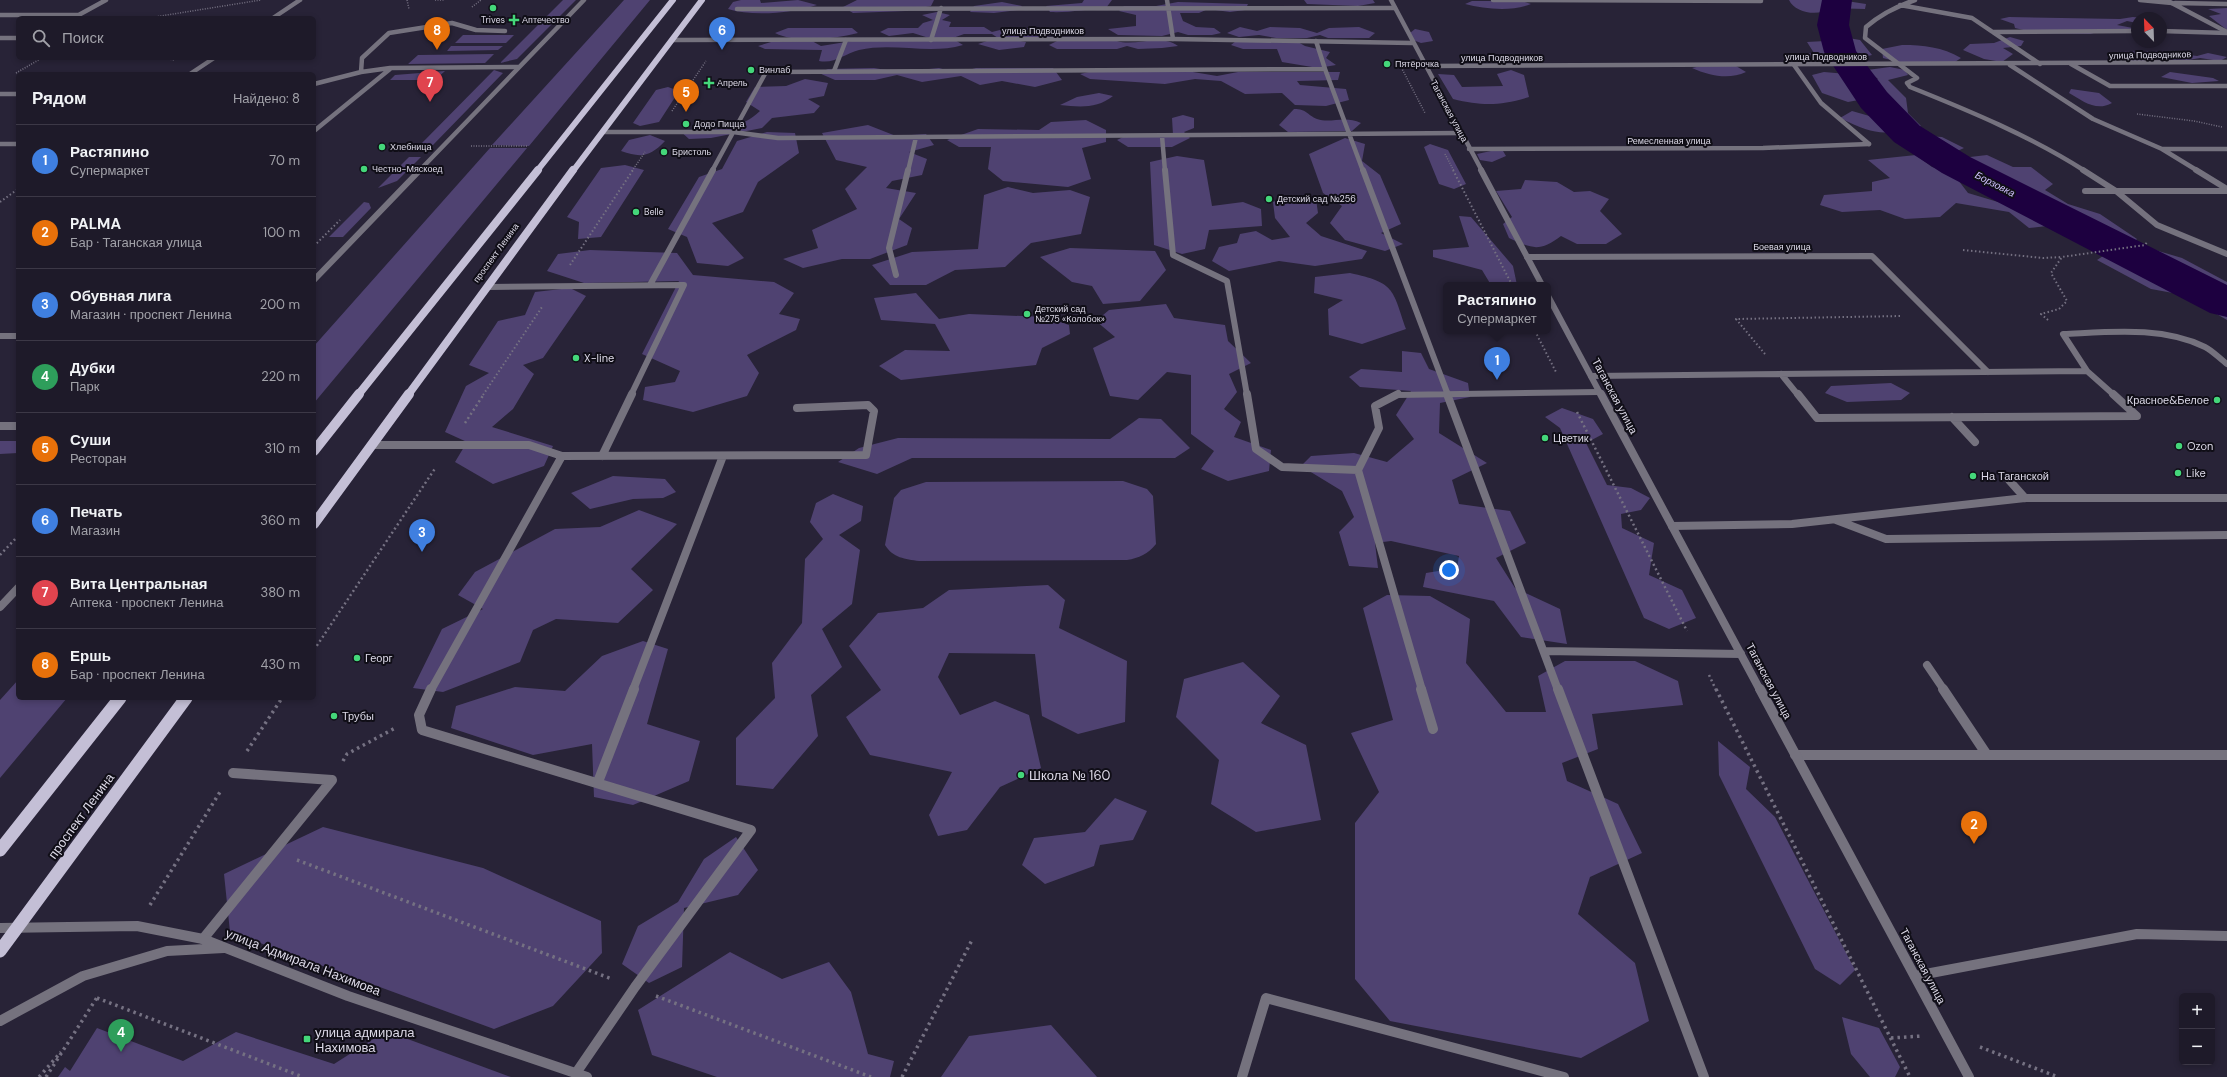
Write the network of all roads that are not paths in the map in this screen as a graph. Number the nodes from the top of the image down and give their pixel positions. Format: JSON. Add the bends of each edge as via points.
{"nodes":[{"id":1,"x":106,"y":0,"type":"edge"},
{"id":2,"x":300,"y":0,"type":"edge"},
{"id":3,"x":584,"y":0,"type":"edge"},
{"id":4,"x":673,"y":0,"type":"edge"},
{"id":5,"x":702,"y":0,"type":"edge"},
{"id":6,"x":1016,"y":0,"type":"edge"},
{"id":7,"x":1167,"y":0,"type":"edge"},
{"id":8,"x":1313,"y":0,"type":"edge"},
{"id":9,"x":1391,"y":0,"type":"edge"},
{"id":10,"x":1493,"y":0,"type":"edge"},
{"id":11,"x":1504,"y":0,"type":"edge"},
{"id":12,"x":1915,"y":0,"type":"edge"},
{"id":13,"x":2140,"y":0,"type":"edge"},
{"id":14,"x":2166,"y":0,"type":"edge"},
{"id":15,"x":1761,"y":1,"type":"edge"},
{"id":16,"x":2172,"y":3,"type":"junction"},
{"id":17,"x":2227,"y":4,"type":"edge"},
{"id":18,"x":1899,"y":5,"type":"junction"},
{"id":19,"x":1167,"y":7,"type":"junction"},
{"id":20,"x":1316,"y":7,"type":"junction"},
{"id":21,"x":941,"y":8,"type":"junction"},
{"id":22,"x":1016,"y":8,"type":"junction"},
{"id":23,"x":1395,"y":8,"type":"junction"},
{"id":24,"x":737,"y":9,"type":"dead end"},
{"id":25,"x":79,"y":15,"type":"joint"},
{"id":26,"x":0,"y":16,"type":"edge"},
{"id":27,"x":276,"y":16,"type":"edge"},
{"id":28,"x":505,"y":31,"type":"dead end"},
{"id":29,"x":2131,"y":31,"type":"edge"},
{"id":30,"x":2167,"y":31,"type":"edge"},
{"id":31,"x":1993,"y":32,"type":"junction"},
{"id":32,"x":2227,"y":32,"type":"edge"},
{"id":33,"x":0,"y":38,"type":"edge"},
{"id":34,"x":16,"y":38,"type":"edge"},
{"id":35,"x":1173,"y":39,"type":"junction"},
{"id":36,"x":673,"y":40,"type":"junction"},
{"id":37,"x":846,"y":40,"type":"junction"},
{"id":38,"x":931,"y":40,"type":"junction"},
{"id":39,"x":1316,"y":41,"type":"junction"},
{"id":40,"x":1412,"y":43,"type":"junction"},
{"id":41,"x":211,"y":60,"type":"edge"},
{"id":42,"x":2227,"y":62,"type":"edge"},
{"id":43,"x":2040,"y":64,"type":"junction"},
{"id":44,"x":2071,"y":64,"type":"junction"},
{"id":45,"x":1794,"y":65,"type":"junction"},
{"id":46,"x":1900,"y":65,"type":"junction"},
{"id":47,"x":2010,"y":65,"type":"junction"},
{"id":48,"x":1426,"y":66,"type":"junction"},
{"id":49,"x":518,"y":67,"type":"junction"},
{"id":50,"x":390,"y":68,"type":"junction"},
{"id":51,"x":1325,"y":69,"type":"junction"},
{"id":52,"x":834,"y":71,"type":"junction"},
{"id":53,"x":193,"y":72,"type":"edge"},
{"id":54,"x":361,"y":72,"type":"junction"},
{"id":55,"x":316,"y":83,"type":"edge"},
{"id":56,"x":2227,"y":86,"type":"edge"},
{"id":57,"x":0,"y":94,"type":"edge"},
{"id":58,"x":16,"y":94,"type":"edge"},
{"id":59,"x":316,"y":129,"type":"edge"},
{"id":60,"x":602,"y":132,"type":"junction"},
{"id":61,"x":733,"y":132,"type":"junction"},
{"id":62,"x":1461,"y":133,"type":"junction"},
{"id":63,"x":1350,"y":135,"type":"junction"},
{"id":64,"x":1162,"y":136,"type":"junction"},
{"id":65,"x":916,"y":137,"type":"junction"},
{"id":66,"x":0,"y":144,"type":"edge"},
{"id":67,"x":16,"y":144,"type":"edge"},
{"id":68,"x":1469,"y":149,"type":"junction"},
{"id":69,"x":2162,"y":149,"type":"junction"},
{"id":70,"x":2227,"y":149,"type":"edge"},
{"id":71,"x":2227,"y":190,"type":"edge"},
{"id":72,"x":2085,"y":191,"type":"dead end"},
{"id":73,"x":2116,"y":191,"type":"junction"},
{"id":74,"x":2227,"y":254,"type":"edge"},
{"id":75,"x":1527,"y":257,"type":"junction"},
{"id":76,"x":896,"y":275,"type":"dead end"},
{"id":77,"x":316,"y":278,"type":"edge"},
{"id":78,"x":1540,"y":282,"type":"edge"},
{"id":79,"x":650,"y":285,"type":"junction"},
{"id":80,"x":488,"y":287,"type":"junction"},
{"id":81,"x":1551,"y":302,"type":"edge"},
{"id":82,"x":0,"y":336,"type":"edge"},
{"id":83,"x":16,"y":336,"type":"edge"},
{"id":84,"x":2227,"y":364,"type":"edge"},
{"id":85,"x":2087,"y":371,"type":"junction"},
{"id":86,"x":1988,"y":372,"type":"junction"},
{"id":87,"x":1782,"y":374,"type":"junction"},
{"id":88,"x":1591,"y":376,"type":"junction"},
{"id":89,"x":1599,"y":392,"type":"junction"},
{"id":90,"x":1447,"y":393,"type":"junction"},
{"id":91,"x":797,"y":408,"type":"dead end"},
{"id":92,"x":1952,"y":417,"type":"junction"},
{"id":93,"x":0,"y":426,"type":"edge"},
{"id":94,"x":16,"y":426,"type":"edge"},
{"id":95,"x":1974,"y":442,"type":"dead end"},
{"id":96,"x":372,"y":445,"type":"junction"},
{"id":97,"x":316,"y":448,"type":"edge"},
{"id":98,"x":562,"y":456,"type":"junction"},
{"id":99,"x":602,"y":456,"type":"junction"},
{"id":100,"x":723,"y":456,"type":"junction"},
{"id":101,"x":1358,"y":470,"type":"junction"},
{"id":102,"x":2009,"y":480,"type":"dead end"},
{"id":103,"x":2025,"y":498,"type":"junction"},
{"id":104,"x":2227,"y":498,"type":"edge"},
{"id":105,"x":1834,"y":519,"type":"junction"},
{"id":106,"x":316,"y":521,"type":"edge"},
{"id":107,"x":1672,"y":526,"type":"junction"},
{"id":108,"x":2227,"y":535,"type":"edge"},
{"id":109,"x":16,"y":590,"type":"edge"},
{"id":110,"x":0,"y":606,"type":"edge"},
{"id":111,"x":1544,"y":651,"type":"junction"},
{"id":112,"x":1741,"y":654,"type":"junction"},
{"id":113,"x":1927,"y":665,"type":"dead end"},
{"id":114,"x":118,"y":700,"type":"edge"},
{"id":115,"x":185,"y":700,"type":"edge"},
{"id":116,"x":1433,"y":729,"type":"dead end"},
{"id":117,"x":1795,"y":754,"type":"junction"},
{"id":118,"x":1988,"y":755,"type":"junction"},
{"id":119,"x":2227,"y":755,"type":"edge"},
{"id":120,"x":233,"y":773,"type":"road end"},
{"id":121,"x":598,"y":782,"type":"junction"},
{"id":122,"x":0,"y":850,"type":"edge"},
{"id":123,"x":0,"y":928,"type":"edge"},
{"id":124,"x":17,"y":928,"type":"junction"},
{"id":125,"x":2227,"y":936,"type":"edge"},
{"id":126,"x":203,"y":939,"type":"junction"},
{"id":127,"x":227,"y":948,"type":"junction"},
{"id":128,"x":0,"y":951,"type":"edge"},
{"id":129,"x":1915,"y":976,"type":"junction"},
{"id":130,"x":0,"y":1021,"type":"edge"},
{"id":131,"x":576,"y":1073,"type":"junction"},
{"id":132,"x":587,"y":1077,"type":"edge"},
{"id":133,"x":1242,"y":1077,"type":"edge"},
{"id":134,"x":1564,"y":1077,"type":"edge"},
{"id":135,"x":1704,"y":1077,"type":"edge"},
{"id":136,"x":1969,"y":1077,"type":"edge"}],
"edges":[{"from":1,"to":25,"type":"street"},
{"from":2,"to":27,"type":"street"},
{"from":3,"to":49,"type":"street"},
{"from":4,"to":97,"type":"main road","name":"проспект Ленина","via":[[554,146]]},
{"from":5,"to":36,"type":"main road","name":"проспект Ленина"},
{"from":6,"to":22,"type":"street"},
{"from":7,"to":19,"type":"street"},
{"from":8,"to":20,"type":"street"},
{"from":9,"to":23,"type":"street","name":"Таганская улица"},
{"from":10,"to":11,"type":"street"},
{"from":11,"to":15,"type":"street"},
{"from":12,"to":18,"type":"street"},
{"from":13,"to":16,"type":"street"},
{"from":14,"to":16,"type":"street"},
{"from":16,"to":17,"type":"street"},
{"from":16,"to":32,"type":"street"},
{"from":18,"to":31,"type":"street","via":[[1972,18]]},
{"from":18,"to":46,"type":"street","via":[[1876,17],[1866,27],[1865,38]]},
{"from":19,"to":20,"type":"street"},
{"from":19,"to":22,"type":"street"},
{"from":19,"to":35,"type":"street"},
{"from":20,"to":23,"type":"street"},
{"from":21,"to":22,"type":"street"},
{"from":21,"to":24,"type":"street","via":[[838,6]]},
{"from":21,"to":38,"type":"street"},
{"from":23,"to":40,"type":"street","name":"Таганская улица"},
{"from":25,"to":26,"type":"street"},
{"from":28,"to":54,"type":"street","via":[[476,30],[452,23],[389,33],[362,58]]},
{"from":29,"to":31,"type":"street"},
{"from":30,"to":32,"type":"street"},
{"from":31,"to":43,"type":"street"},
{"from":33,"to":34,"type":"street"},
{"from":35,"to":38,"type":"street","name":"улица Подводников"},
{"from":35,"to":39,"type":"street","name":"улица Подводников"},
{"from":36,"to":37,"type":"street","name":"улица Подводников"},
{"from":36,"to":60,"type":"main road","name":"проспект Ленина"},
{"from":37,"to":38,"type":"street","name":"улица Подводников"},
{"from":37,"to":52,"type":"street"},
{"from":39,"to":40,"type":"street","name":"улица Подводников"},
{"from":39,"to":51,"type":"street"},
{"from":40,"to":48,"type":"street","name":"Таганская улица"},
{"from":41,"to":53,"type":"street"},
{"from":42,"to":44,"type":"street","name":"улица Подводников"},
{"from":43,"to":44,"type":"street","name":"улица Подводников"},
{"from":43,"to":47,"type":"street","name":"улица Подводников"},
{"from":44,"to":56,"type":"street","via":[[2110,86]]},
{"from":45,"to":46,"type":"street","name":"улица Подводников"},
{"from":45,"to":48,"type":"street","name":"улица Подводников"},
{"from":45,"to":68,"type":"street","name":"Ремесленная улица","via":[[1821,103],[1868,144],[1763,148]]},
{"from":46,"to":47,"type":"street","name":"улица Подводников"},
{"from":46,"to":73,"type":"street","via":[[1917,78],[1907,83],[1910,87],[1974,113],[2054,151]]},
{"from":47,"to":69,"type":"street","via":[[2093,119]]},
{"from":48,"to":62,"type":"street","name":"Таганская улица"},
{"from":49,"to":50,"type":"street"},
{"from":49,"to":77,"type":"street"},
{"from":50,"to":54,"type":"street"},
{"from":50,"to":59,"type":"street"},
{"from":51,"to":52,"type":"street"},
{"from":51,"to":63,"type":"street"},
{"from":52,"to":61,"type":"street","via":[[766,72]]},
{"from":54,"to":55,"type":"street"},
{"from":57,"to":58,"type":"street"},
{"from":60,"to":61,"type":"street"},
{"from":60,"to":80,"type":"main road","name":"проспект Ленина"},
{"from":61,"to":65,"type":"street","via":[[778,138]]},
{"from":61,"to":79,"type":"street"},
{"from":62,"to":63,"type":"street"},
{"from":62,"to":68,"type":"street","name":"Таганская улица"},
{"from":63,"to":64,"type":"street"},
{"from":63,"to":90,"type":"street"},
{"from":64,"to":65,"type":"street"},
{"from":64,"to":101,"type":"street","via":[[1173,255],[1226,281],[1256,449],[1282,467]]},
{"from":65,"to":76,"type":"street","via":[[889,248]]},
{"from":66,"to":67,"type":"street"},
{"from":68,"to":75,"type":"street","name":"Таганская улица"},
{"from":69,"to":70,"type":"street"},
{"from":69,"to":71,"type":"street"},
{"from":71,"to":73,"type":"street"},
{"from":72,"to":73,"type":"street"},
{"from":73,"to":74,"type":"street","via":[[2157,225]]},
{"from":75,"to":78,"type":"street","name":"Таганская улица"},
{"from":75,"to":86,"type":"street","name":"Боевая улица","via":[[1872,256]]},
{"from":79,"to":80,"type":"street"},
{"from":79,"to":99,"type":"street","via":[[684,285]]},
{"from":80,"to":96,"type":"main road","name":"проспект Ленина"},
{"from":81,"to":88,"type":"street","name":"Таганская улица"},
{"from":82,"to":83,"type":"street"},
{"from":84,"to":85,"type":"street","via":[[2206,348],[2183,339],[2155,333],[2063,334]]},
{"from":85,"to":86,"type":"street"},
{"from":85,"to":92,"type":"street","via":[[2137,416]]},
{"from":86,"to":87,"type":"street"},
{"from":87,"to":88,"type":"street"},
{"from":87,"to":92,"type":"street","via":[[1817,418]]},
{"from":88,"to":89,"type":"street","name":"Таганская улица"},
{"from":89,"to":90,"type":"street"},
{"from":89,"to":107,"type":"street","name":"Таганская улица"},
{"from":90,"to":101,"type":"street","via":[[1398,394],[1376,406],[1379,428]]},
{"from":90,"to":111,"type":"street"},
{"from":91,"to":100,"type":"street","via":[[868,405],[874,411],[866,455]]},
{"from":92,"to":95,"type":"street"},
{"from":93,"to":94,"type":"street"},
{"from":96,"to":98,"type":"street","via":[[529,446]]},
{"from":96,"to":106,"type":"main road","name":"проспект Ленина"},
{"from":98,"to":99,"type":"street"},
{"from":98,"to":121,"type":"street","via":[[419,715],[422,730]]},
{"from":99,"to":100,"type":"street"},
{"from":100,"to":121,"type":"street"},
{"from":101,"to":116,"type":"street"},
{"from":102,"to":103,"type":"street"},
{"from":103,"to":104,"type":"street"},
{"from":103,"to":105,"type":"street"},
{"from":105,"to":107,"type":"street","via":[[1792,524]]},
{"from":105,"to":108,"type":"street","via":[[1886,539]]},
{"from":107,"to":112,"type":"street","name":"Таганская улица"},
{"from":109,"to":110,"type":"street"},
{"from":111,"to":112,"type":"street"},
{"from":111,"to":135,"type":"street"},
{"from":112,"to":117,"type":"street","name":"Таганская улица"},
{"from":113,"to":118,"type":"street"},
{"from":114,"to":122,"type":"main road"},
{"from":115,"to":124,"type":"main road","name":"проспект Ленина"},
{"from":117,"to":118,"type":"street"},
{"from":117,"to":129,"type":"street","name":"Таганская улица"},
{"from":118,"to":119,"type":"street"},
{"from":120,"to":126,"type":"street","via":[[332,780]]},
{"from":121,"to":131,"type":"street","via":[[751,830]]},
{"from":123,"to":124,"type":"street","name":"улица Адмирала Нахимова"},
{"from":124,"to":126,"type":"street","name":"улица Адмирала Нахимова","via":[[137,926]]},
{"from":124,"to":128,"type":"main road","name":"проспект Ленина"},
{"from":125,"to":129,"type":"street","via":[[2137,934]]},
{"from":126,"to":127,"type":"street","name":"улица Адмирала Нахимова"},
{"from":127,"to":130,"type":"street","via":[[167,951],[83,976]]},
{"from":127,"to":131,"type":"street","name":"улица Адмирала Нахимова","via":[[348,996]]},
{"from":129,"to":136,"type":"street","name":"Таганская улица"},
{"from":131,"to":132,"type":"street","name":"улица Адмирала Нахимова"},
{"from":133,"to":134,"type":"street","via":[[1266,998]]}]}
